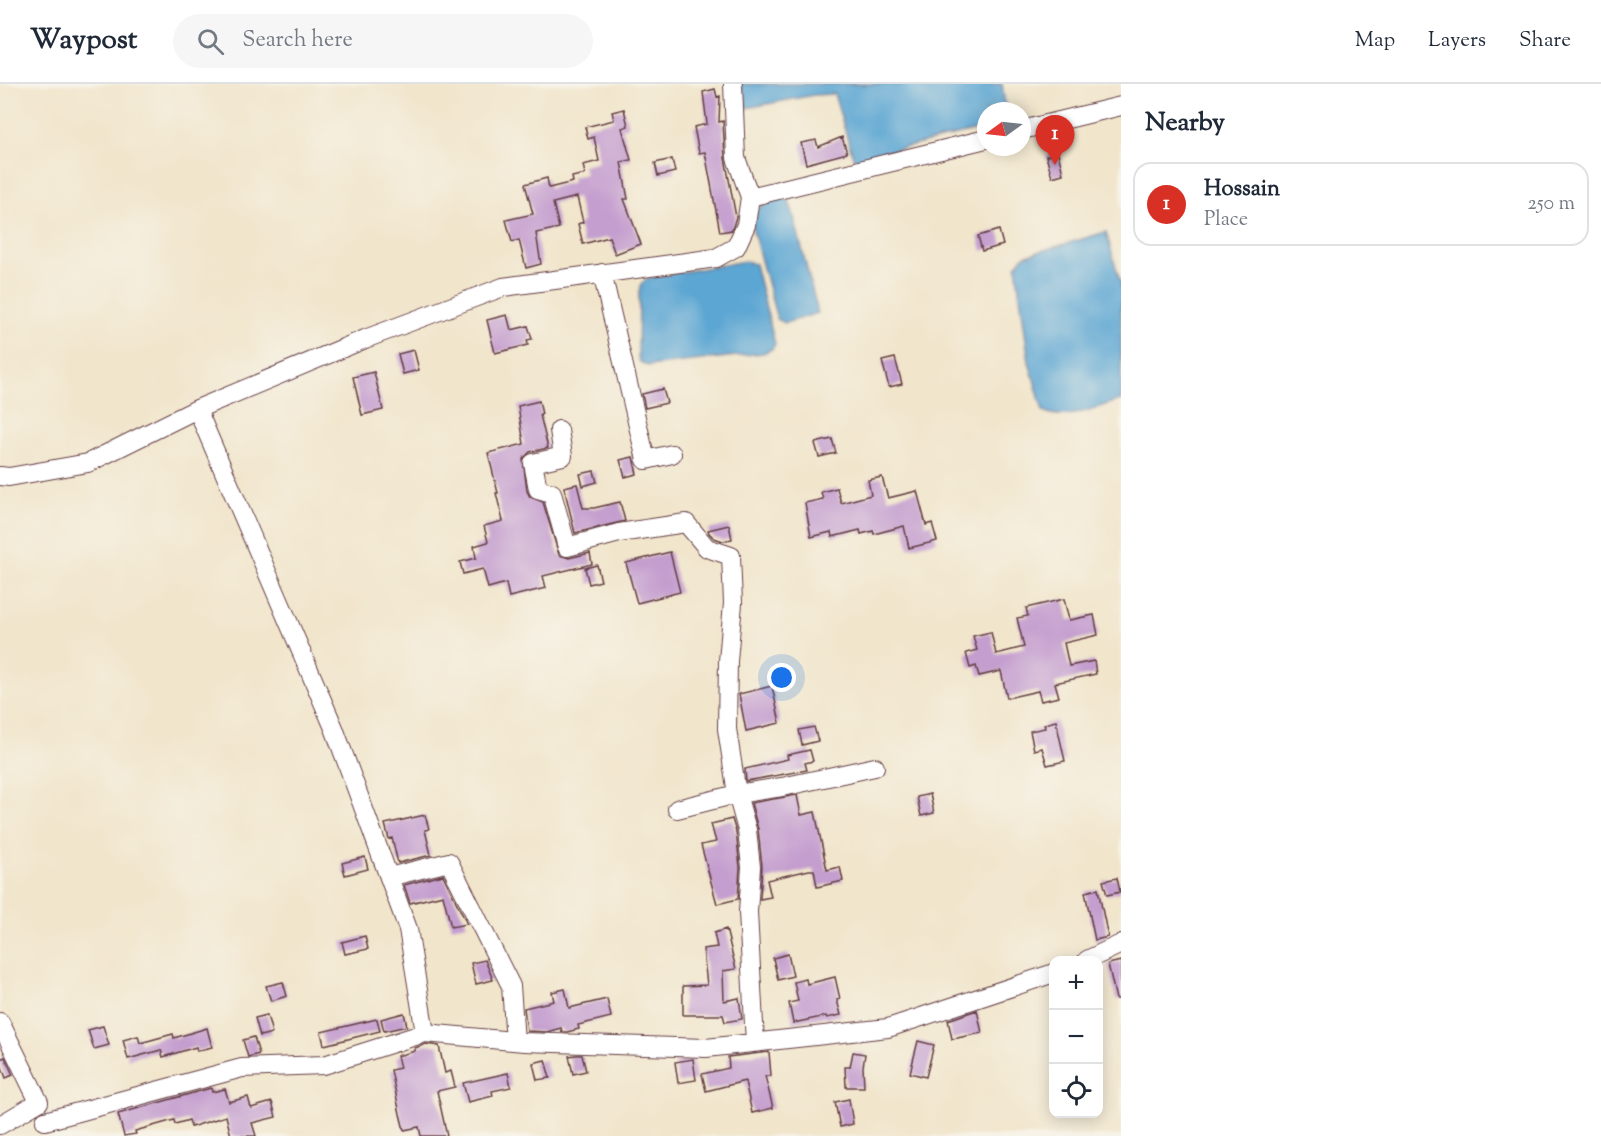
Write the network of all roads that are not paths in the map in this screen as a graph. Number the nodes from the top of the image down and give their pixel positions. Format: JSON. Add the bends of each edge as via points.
{"nodes":[{"id":1,"x":733,"y":84,"type":"edge"},
{"id":2,"x":1121,"y":106,"type":"edge"},
{"id":3,"x":1031,"y":128,"type":"edge"},
{"id":4,"x":977,"y":141,"type":"edge"},
{"id":5,"x":750,"y":197,"type":"junction"},
{"id":6,"x":602,"y":273,"type":"junction"},
{"id":7,"x":197,"y":409,"type":"junction"},
{"id":8,"x":559,"y":430,"type":"dead end"},
{"id":9,"x":672,"y":454,"type":"dead end"},
{"id":10,"x":0,"y":476,"type":"edge"},
{"id":11,"x":875,"y":767,"type":"dead end"},
{"id":12,"x":737,"y":794,"type":"junction"},
{"id":13,"x":677,"y":808,"type":"dead end"},
{"id":14,"x":389,"y":877,"type":"junction"},
{"id":15,"x":1121,"y":944,"type":"edge"},
{"id":16,"x":1096,"y":956,"type":"edge"},
{"id":17,"x":1049,"y":974,"type":"edge"},
{"id":18,"x":0,"y":1022,"type":"edge"},
{"id":19,"x":425,"y":1033,"type":"junction"},
{"id":20,"x":515,"y":1041,"type":"junction"},
{"id":21,"x":754,"y":1042,"type":"junction"},
{"id":22,"x":39,"y":1102,"type":"junction"},
{"id":23,"x":0,"y":1125,"type":"edge"},
{"id":24,"x":48,"y":1128,"type":"edge"}],
"edges":[{"from":1,"to":5,"type":"street","via":[[736,158]]},
{"from":2,"to":3,"type":"street"},
{"from":4,"to":5,"type":"street"},
{"from":5,"to":6,"type":"street","via":[[746,225],[736,248],[716,258]]},
{"from":6,"to":7,"type":"street","via":[[502,287]]},
{"from":6,"to":9,"type":"street","via":[[646,460]]},
{"from":7,"to":10,"type":"street","via":[[88,463]]},
{"from":7,"to":14,"type":"street","via":[[334,728]]},
{"from":8,"to":12,"type":"street","via":[[563,456],[533,463],[538,489],[552,493],[567,547],[619,533],[686,523],[707,548],[731,556],[733,603],[727,729]]},
{"from":11,"to":12,"type":"street"},
{"from":12,"to":13,"type":"street"},
{"from":12,"to":21,"type":"street","via":[[747,830],[751,867],[748,912]]},
{"from":14,"to":19,"type":"street","via":[[408,929]]},
{"from":14,"to":20,"type":"street","via":[[449,862],[511,986]]},
{"from":15,"to":16,"type":"street"},
{"from":17,"to":21,"type":"street","via":[[888,1028]]},
{"from":18,"to":22,"type":"street"},
{"from":19,"to":20,"type":"street"},
{"from":19,"to":24,"type":"street","via":[[324,1065],[242,1068]]},
{"from":20,"to":21,"type":"street","via":[[706,1048]]},
{"from":22,"to":23,"type":"street"},
{"from":22,"to":24,"type":"street"}]}
